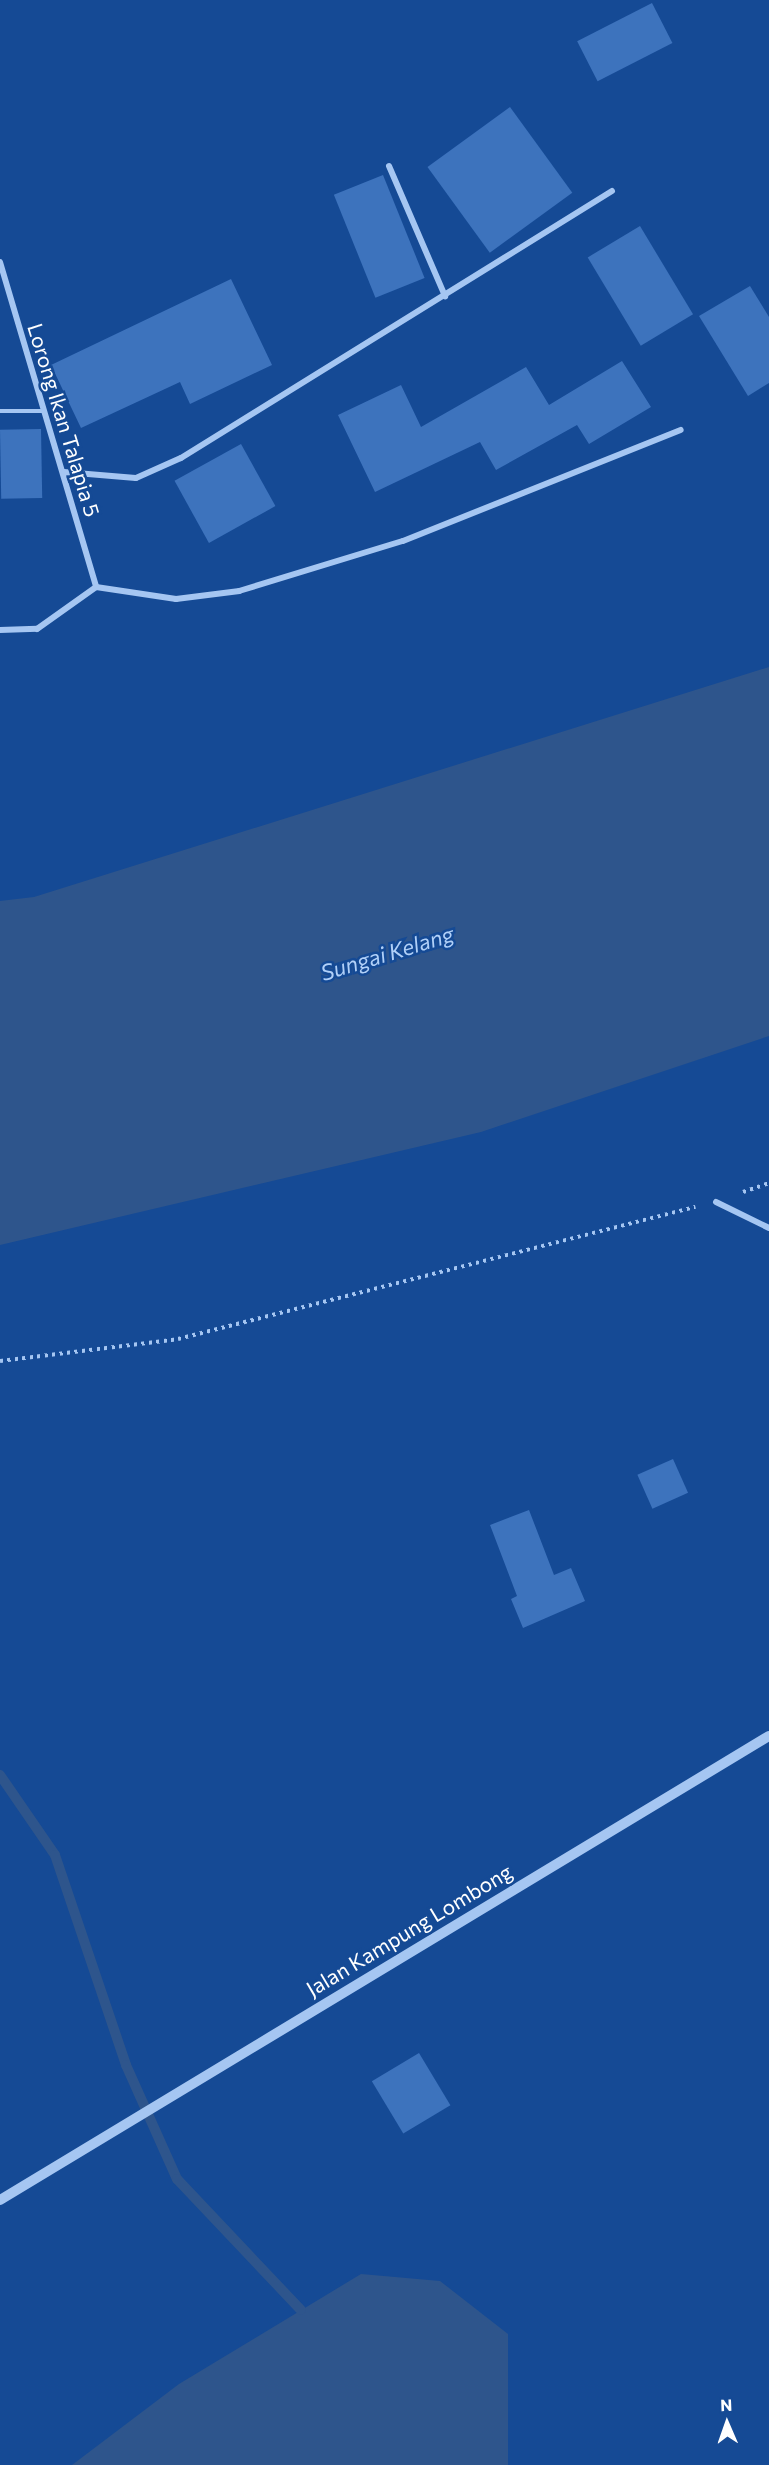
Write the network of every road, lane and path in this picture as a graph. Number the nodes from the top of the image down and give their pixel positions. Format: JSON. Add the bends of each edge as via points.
{"nodes":[{"id":1,"x":389,"y":166,"type":"dead end"},
{"id":2,"x":612,"y":191,"type":"dead end"},
{"id":3,"x":0,"y":262,"type":"edge"},
{"id":4,"x":445,"y":296,"type":"junction"},
{"id":5,"x":0,"y":411,"type":"edge"},
{"id":6,"x":44,"y":411,"type":"junction"},
{"id":7,"x":681,"y":430,"type":"dead end"},
{"id":8,"x":64,"y":472,"type":"junction"},
{"id":9,"x":96,"y":587,"type":"junction"},
{"id":10,"x":0,"y":630,"type":"edge"},
{"id":11,"x":769,"y":1183,"type":"edge"},
{"id":12,"x":716,"y":1202,"type":"junction"},
{"id":13,"x":769,"y":1228,"type":"edge"},
{"id":14,"x":0,"y":1361,"type":"edge"},
{"id":15,"x":769,"y":1736,"type":"edge"},
{"id":16,"x":0,"y":2200,"type":"edge"}],
"edges":[{"from":1,"to":4,"type":"street"},
{"from":2,"to":4,"type":"street"},
{"from":3,"to":6,"type":"street","name":"Lorong Ikan Talapia 5"},
{"from":4,"to":8,"type":"street","via":[[181,458],[136,478]]},
{"from":5,"to":6,"type":"lane"},
{"from":6,"to":8,"type":"street","name":"Lorong Ikan Talapia 5"},
{"from":7,"to":9,"type":"street","via":[[404,541],[239,591],[176,599]]},
{"from":8,"to":9,"type":"street","name":"Lorong Ikan Talapia 5"},
{"from":9,"to":10,"type":"street","via":[[37,629]]},
{"from":11,"to":12,"type":"path"},
{"from":12,"to":13,"type":"street"},
{"from":12,"to":14,"type":"path","via":[[177,1339]]},
{"from":15,"to":16,"type":"street","name":"Jalan Kampung Lombong"}]}
